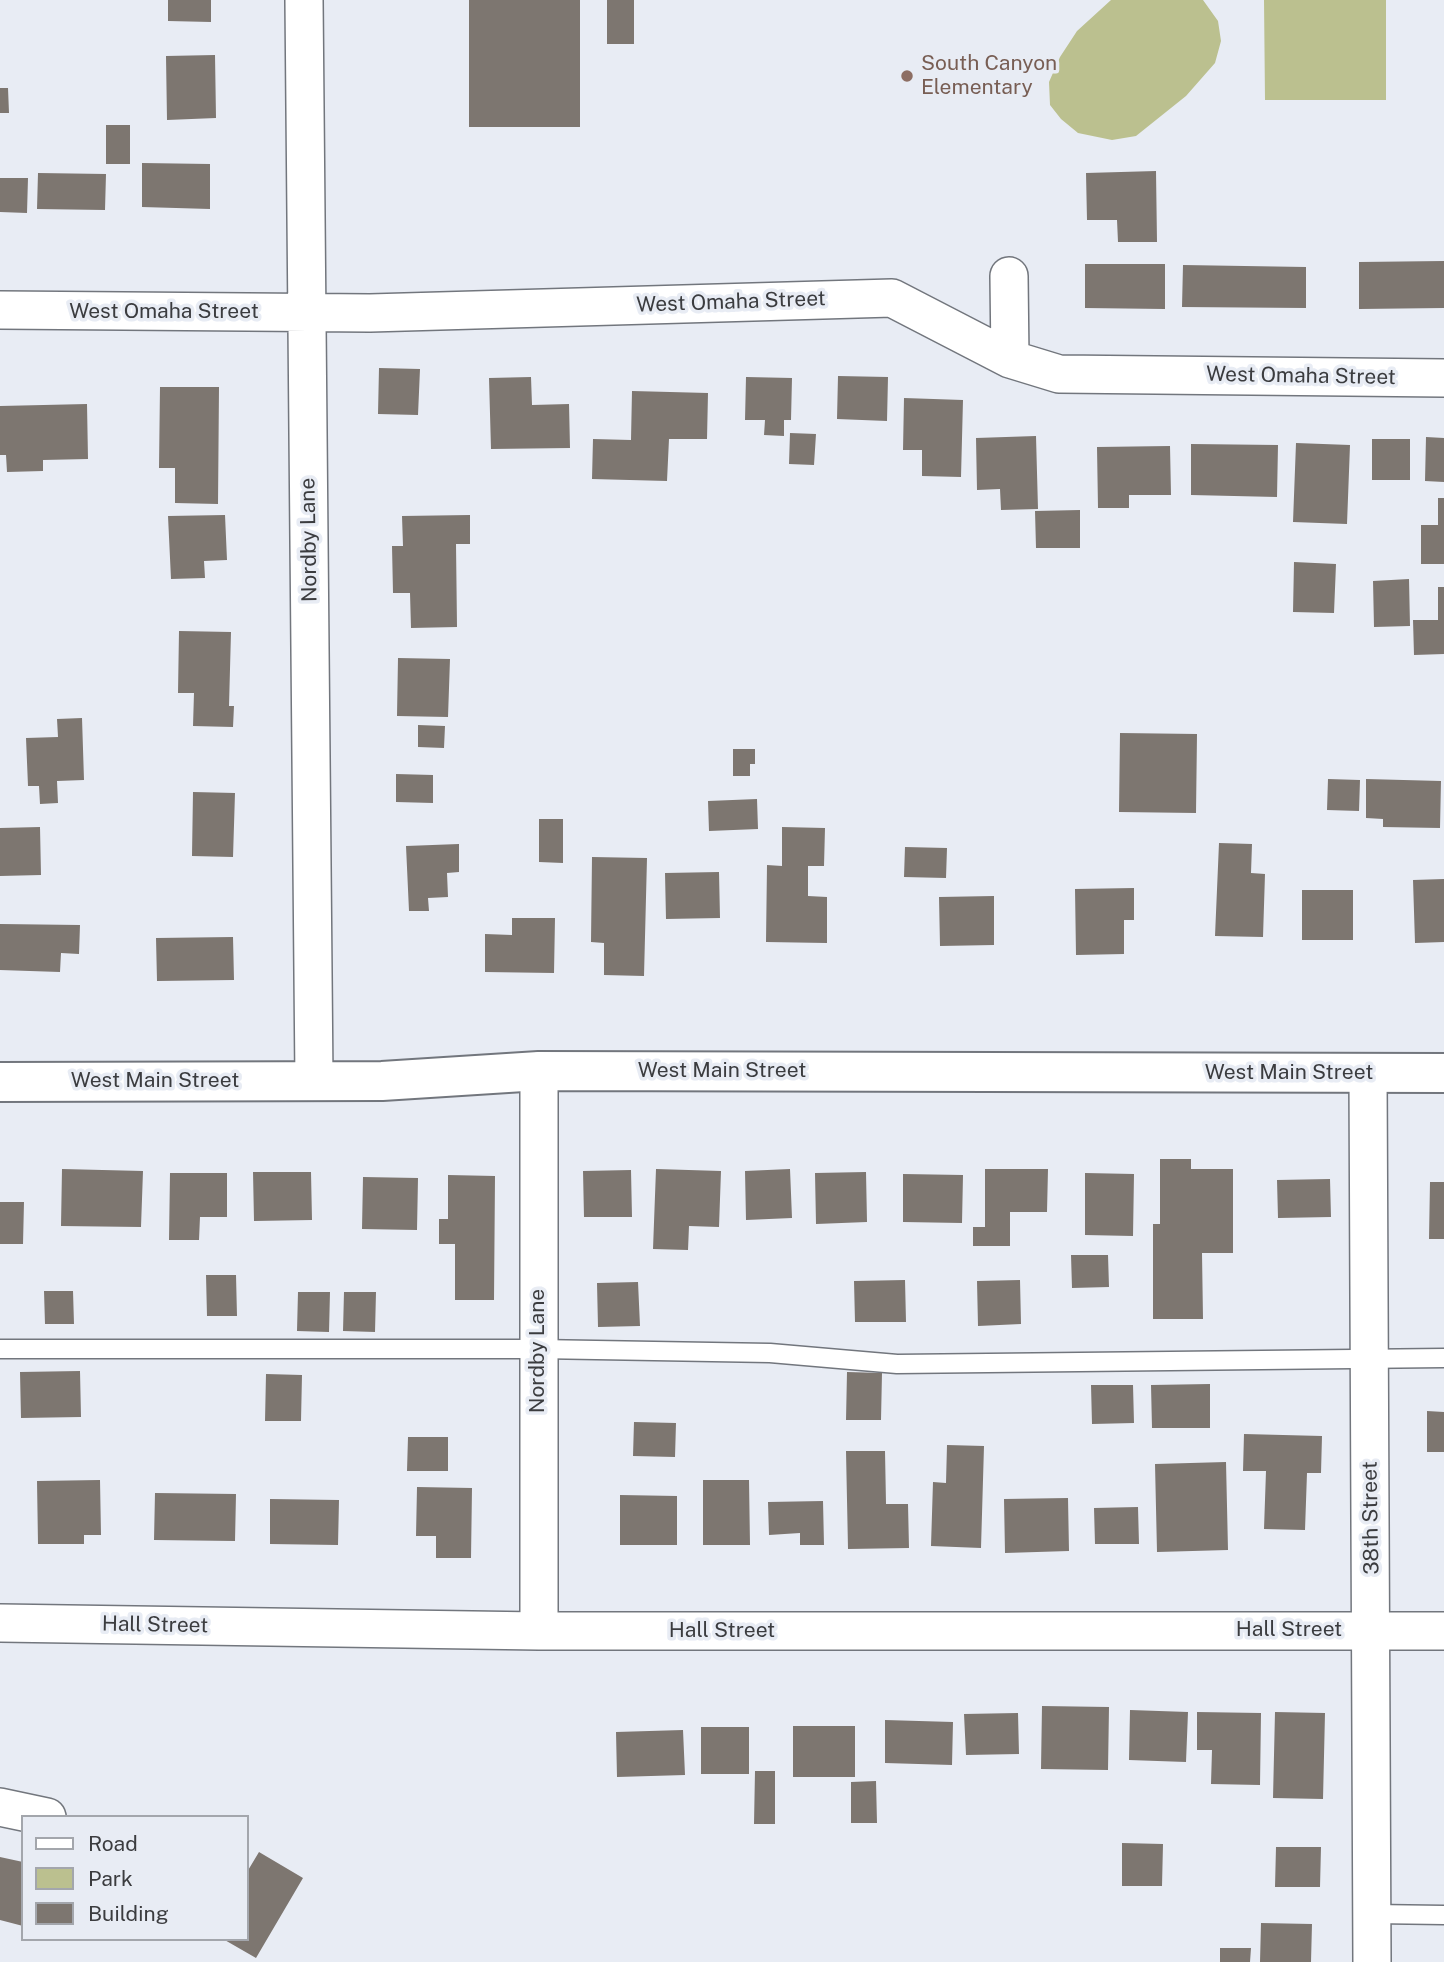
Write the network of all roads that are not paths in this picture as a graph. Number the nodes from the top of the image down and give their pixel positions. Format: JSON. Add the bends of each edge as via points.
{"nodes":[{"id":1,"x":304,"y":0,"type":"edge"},
{"id":2,"x":1009,"y":276,"type":"dead end"},
{"id":3,"x":0,"y":310,"type":"edge"},
{"id":4,"x":306,"y":312,"type":"junction"},
{"id":5,"x":1010,"y":359,"type":"junction"},
{"id":6,"x":1444,"y":378,"type":"edge"},
{"id":7,"x":539,"y":1071,"type":"junction"},
{"id":8,"x":1444,"y":1073,"type":"edge"},
{"id":9,"x":1368,"y":1074,"type":"junction"},
{"id":10,"x":314,"y":1080,"type":"junction"},
{"id":11,"x":0,"y":1082,"type":"edge"},
{"id":12,"x":0,"y":1349,"type":"edge"},
{"id":13,"x":538,"y":1349,"type":"junction"},
{"id":14,"x":1444,"y":1358,"type":"edge"},
{"id":15,"x":1369,"y":1359,"type":"junction"},
{"id":16,"x":0,"y":1623,"type":"edge"},
{"id":17,"x":1373,"y":1630,"type":"junction"},
{"id":18,"x":539,"y":1631,"type":"junction"},
{"id":19,"x":1444,"y":1631,"type":"edge"},
{"id":20,"x":0,"y":1807,"type":"edge"},
{"id":21,"x":38,"y":1815,"type":"edge"},
{"id":22,"x":1373,"y":1914,"type":"junction"},
{"id":23,"x":1444,"y":1914,"type":"edge"},
{"id":24,"x":1372,"y":1962,"type":"edge"}],
"edges":[{"from":1,"to":4,"type":"street","name":"Nordby Lane"},
{"from":2,"to":5,"type":"street"},
{"from":3,"to":4,"type":"street","name":"West Omaha Street"},
{"from":4,"to":5,"type":"street","name":"West Omaha Street","via":[[892,298]]},
{"from":4,"to":10,"type":"street","name":"Nordby Lane"},
{"from":5,"to":6,"type":"street","name":"West Omaha Street","via":[[1059,374]]},
{"from":7,"to":9,"type":"street","name":"West Main Street"},
{"from":7,"to":10,"type":"street","name":"West Main Street","via":[[382,1081]]},
{"from":7,"to":13,"type":"street","name":"Nordby Lane"},
{"from":8,"to":9,"type":"street","name":"West Main Street"},
{"from":9,"to":15,"type":"street","name":"38th Street"},
{"from":10,"to":11,"type":"street","name":"West Main Street"},
{"from":12,"to":13,"type":"lane"},
{"from":13,"to":15,"type":"lane","via":[[770,1353],[897,1364]]},
{"from":13,"to":18,"type":"street","name":"Nordby Lane"},
{"from":14,"to":15,"type":"lane"},
{"from":15,"to":17,"type":"street","name":"38th Street"},
{"from":16,"to":18,"type":"street","name":"Hall Street"},
{"from":17,"to":18,"type":"street","name":"Hall Street"},
{"from":17,"to":19,"type":"street","name":"Hall Street"},
{"from":17,"to":22,"type":"street","name":"38th Street"},
{"from":20,"to":21,"type":"street"},
{"from":22,"to":23,"type":"lane"},
{"from":22,"to":24,"type":"street","name":"38th Street"}]}
